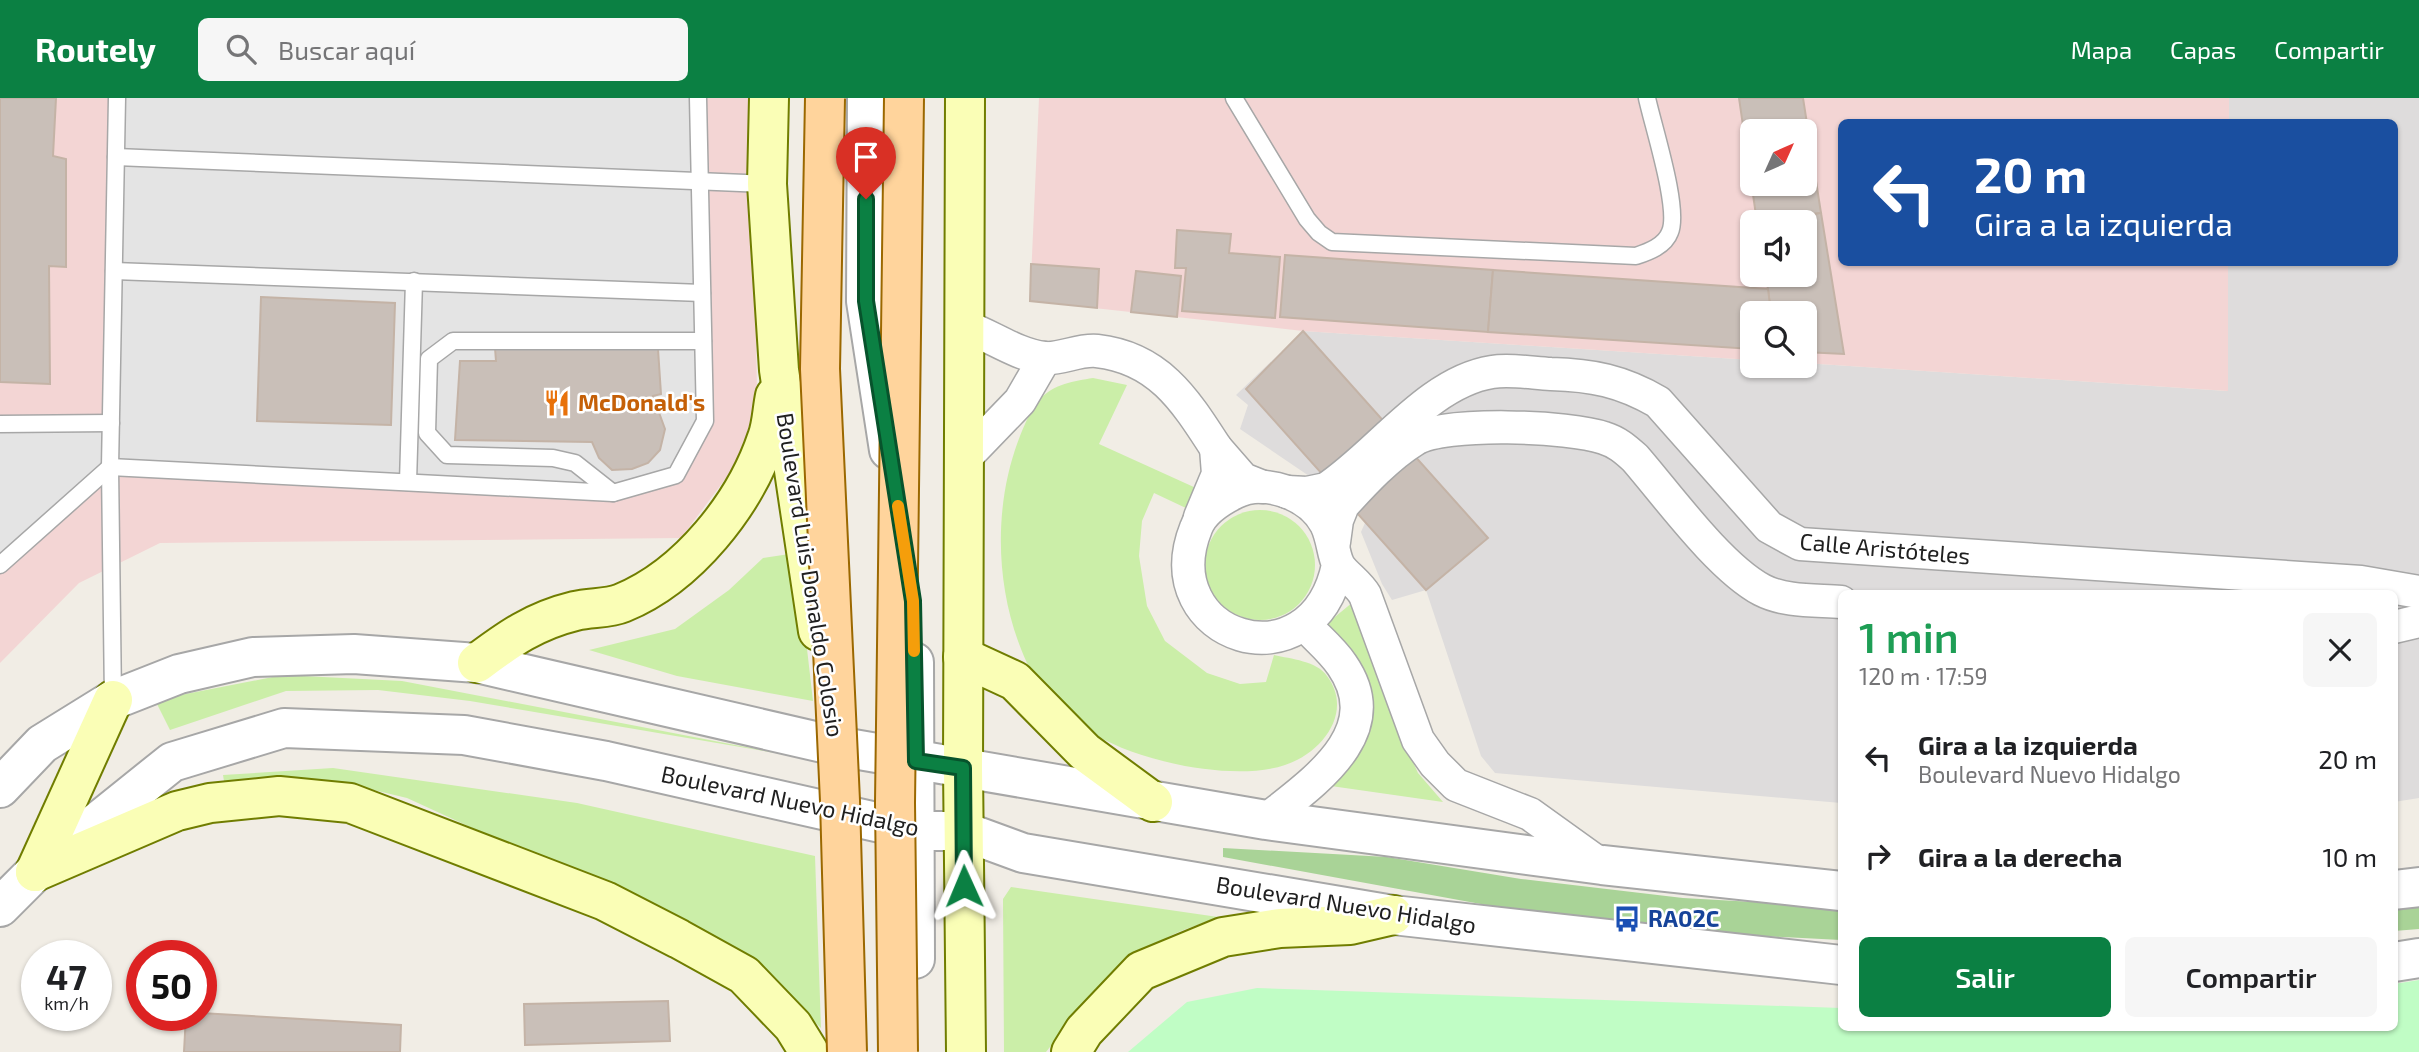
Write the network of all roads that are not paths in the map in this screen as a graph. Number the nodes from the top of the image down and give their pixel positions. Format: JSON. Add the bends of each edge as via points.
{"nodes":[{"id":1,"x":117,"y":98,"type":"edge"},
{"id":2,"x":698,"y":98,"type":"edge"},
{"id":3,"x":769,"y":98,"type":"edge"},
{"id":4,"x":825,"y":98,"type":"edge"},
{"id":5,"x":867,"y":98,"type":"edge"},
{"id":6,"x":904,"y":98,"type":"edge"},
{"id":7,"x":965,"y":98,"type":"edge"},
{"id":8,"x":1234,"y":98,"type":"edge"},
{"id":9,"x":1647,"y":98,"type":"edge"},
{"id":10,"x":116,"y":157,"type":"junction"},
{"id":11,"x":700,"y":183,"type":"junction"},
{"id":12,"x":767,"y":184,"type":"junction"},
{"id":13,"x":114,"y":271,"type":"junction"},
{"id":14,"x":414,"y":281,"type":"junction"},
{"id":15,"x":702,"y":293,"type":"junction"},
{"id":16,"x":964,"y":326,"type":"junction"},
{"id":17,"x":703,"y":341,"type":"junction"},
{"id":18,"x":1045,"y":358,"type":"junction"},
{"id":19,"x":779,"y":370,"type":"junction"},
{"id":20,"x":111,"y":423,"type":"junction"},
{"id":21,"x":0,"y":424,"type":"edge"},
{"id":22,"x":1216,"y":448,"type":"junction"},
{"id":23,"x":964,"y":459,"type":"junction"},
{"id":24,"x":110,"y":467,"type":"junction"},
{"id":25,"x":408,"y":482,"type":"junction"},
{"id":26,"x":1275,"y":489,"type":"junction"},
{"id":27,"x":613,"y":493,"type":"junction"},
{"id":28,"x":1198,"y":523,"type":"junction"},
{"id":29,"x":1336,"y":553,"type":"junction"},
{"id":30,"x":0,"y":565,"type":"edge"},
{"id":31,"x":2419,"y":592,"type":"edge"},
{"id":32,"x":1838,"y":601,"type":"edge"},
{"id":33,"x":2419,"y":621,"type":"edge"},
{"id":34,"x":1305,"y":625,"type":"junction"},
{"id":35,"x":2398,"y":626,"type":"edge"},
{"id":36,"x":963,"y":657,"type":"junction"},
{"id":37,"x":477,"y":663,"type":"junction"},
{"id":38,"x":114,"y":700,"type":"junction"},
{"id":39,"x":836,"y":746,"type":"junction"},
{"id":40,"x":916,"y":761,"type":"junction"},
{"id":41,"x":963,"y":768,"type":"junction"},
{"id":42,"x":0,"y":788,"type":"edge"},
{"id":43,"x":1153,"y":802,"type":"junction"},
{"id":44,"x":836,"y":813,"type":"junction"},
{"id":45,"x":1266,"y":820,"type":"junction"},
{"id":46,"x":916,"y":831,"type":"junction"},
{"id":47,"x":963,"y":831,"type":"junction"},
{"id":48,"x":1602,"y":865,"type":"junction"},
{"id":49,"x":35,"y":872,"type":"junction"},
{"id":50,"x":2419,"y":887,"type":"edge"},
{"id":51,"x":2398,"y":890,"type":"edge"},
{"id":52,"x":1838,"y":891,"type":"edge"},
{"id":53,"x":0,"y":907,"type":"edge"},
{"id":54,"x":1393,"y":915,"type":"junction"},
{"id":55,"x":2419,"y":958,"type":"edge"},
{"id":56,"x":2398,"y":961,"type":"edge"},
{"id":57,"x":1838,"y":965,"type":"edge"},
{"id":58,"x":809,"y":1052,"type":"edge"},
{"id":59,"x":845,"y":1052,"type":"edge"},
{"id":60,"x":898,"y":1052,"type":"edge"},
{"id":61,"x":916,"y":1052,"type":"edge"},
{"id":62,"x":966,"y":1052,"type":"edge"},
{"id":63,"x":1071,"y":1052,"type":"edge"}],
"edges":[{"from":1,"to":10,"type":"lane"},
{"from":2,"to":11,"type":"lane"},
{"from":3,"to":12,"type":"main road","name":"Boulevard Luis Donaldo Colosio"},
{"from":4,"to":59,"type":"main road","name":"Boulevard Luis Donaldo Colosio","bridge":true,"via":[[820,369],[839,788]]},
{"from":5,"to":40,"type":"street","via":[[866,301],[913,601]]},
{"from":6,"to":60,"type":"main road","bridge":true,"via":[[895,803]]},
{"from":7,"to":16,"type":"main road"},
{"from":8,"to":9,"type":"lane","via":[[1307,219],[1332,242],[1636,257],[1655,250],[1670,233],[1674,211]]},
{"from":10,"to":11,"type":"lane"},
{"from":10,"to":13,"type":"lane"},
{"from":11,"to":12,"type":"lane"},
{"from":11,"to":15,"type":"lane"},
{"from":12,"to":19,"type":"main road","name":"Boulevard Luis Donaldo Colosio"},
{"from":13,"to":14,"type":"lane"},
{"from":13,"to":20,"type":"lane"},
{"from":14,"to":15,"type":"lane"},
{"from":14,"to":25,"type":"lane"},
{"from":15,"to":17,"type":"lane"},
{"from":16,"to":18,"type":"street"},
{"from":16,"to":23,"type":"main road"},
{"from":17,"to":27,"type":"lane","via":[[705,421],[676,475]]},
{"from":17,"to":27,"type":"lane","via":[[453,341],[429,359],[427,433],[447,455],[553,458],[575,463]]},
{"from":18,"to":22,"type":"street","via":[[1096,351],[1160,374],[1189,405]]},
{"from":18,"to":23,"type":"street","via":[[1020,401]]},
{"from":19,"to":37,"type":"main road","via":[[768,437],[742,494],[703,542],[660,582],[631,598],[526,626]]},
{"from":19,"to":39,"type":"main road","name":"Boulevard Luis Donaldo Colosio"},
{"from":20,"to":21,"type":"lane"},
{"from":20,"to":24,"type":"lane"},
{"from":22,"to":26,"type":"street","via":[[1243,479]]},
{"from":22,"to":28,"type":"street","via":[[1218,474]]},
{"from":23,"to":36,"type":"main road"},
{"from":24,"to":25,"type":"lane"},
{"from":24,"to":30,"type":"lane"},
{"from":24,"to":38,"type":"lane"},
{"from":25,"to":27,"type":"lane"},
{"from":26,"to":28,"type":"street","via":[[1237,491],[1214,503]]},
{"from":26,"to":29,"type":"street","via":[[1308,502],[1324,520]]},
{"from":26,"to":31,"type":"street","name":"Calle Aristóteles","via":[[1307,493],[1326,489],[1425,406],[1471,379],[1492,372],[1591,375],[1634,388],[1658,402],[1769,527],[1800,544],[2361,582]]},
{"from":28,"to":34,"type":"street","via":[[1188,547],[1187,573],[1195,598],[1212,619],[1234,633],[1260,638],[1283,635]]},
{"from":29,"to":32,"type":"street","via":[[1343,505],[1415,439],[1479,427],[1589,434],[1620,444],[1736,571],[1762,590],[1789,598]]},
{"from":29,"to":34,"type":"street","via":[[1333,588],[1322,609]]},
{"from":29,"to":48,"type":"street","via":[[1365,595],[1418,740],[1435,764],[1456,785],[1530,814]]},
{"from":33,"to":35,"type":"street"},
{"from":34,"to":45,"type":"street","via":[[1341,663],[1351,682],[1357,702],[1354,726],[1322,774]]},
{"from":36,"to":41,"type":"main road"},
{"from":36,"to":43,"type":"main road","via":[[1015,681],[1085,752]]},
{"from":37,"to":38,"type":"street","via":[[354,653],[253,657],[178,674]]},
{"from":37,"to":39,"type":"street"},
{"from":38,"to":42,"type":"street","via":[[42,744]]},
{"from":38,"to":49,"type":"main road"},
{"from":39,"to":40,"type":"street"},
{"from":39,"to":44,"type":"main road","name":"Boulevard Luis Donaldo Colosio"},
{"from":40,"to":41,"type":"street"},
{"from":40,"to":46,"type":"street"},
{"from":41,"to":43,"type":"street"},
{"from":41,"to":47,"type":"main road"},
{"from":43,"to":45,"type":"street"},
{"from":44,"to":46,"type":"street","name":"Boulevard Nuevo Hidalgo"},
{"from":44,"to":49,"type":"street","name":"Boulevard Nuevo Hidalgo","via":[[606,761],[464,735],[284,728],[172,762]]},
{"from":44,"to":59,"type":"main road","name":"Boulevard Luis Donaldo Colosio"},
{"from":45,"to":48,"type":"street"},
{"from":46,"to":47,"type":"street","name":"Boulevard Nuevo Hidalgo"},
{"from":46,"to":61,"type":"street"},
{"from":47,"to":54,"type":"street","name":"Boulevard Nuevo Hidalgo","via":[[1023,853]]},
{"from":47,"to":62,"type":"main road"},
{"from":48,"to":52,"type":"street"},
{"from":49,"to":53,"type":"street","name":"Boulevard Nuevo Hidalgo"},
{"from":49,"to":58,"type":"main road","via":[[177,811],[210,803],[279,796],[350,803],[605,901],[679,939],[744,975],[793,1026]]},
{"from":50,"to":51,"type":"street"},
{"from":54,"to":57,"type":"street","name":"Boulevard Nuevo Hidalgo"},
{"from":54,"to":63,"type":"main road","via":[[1350,925],[1280,928],[1223,937],[1141,971],[1084,1031]]},
{"from":55,"to":56,"type":"street"}]}
